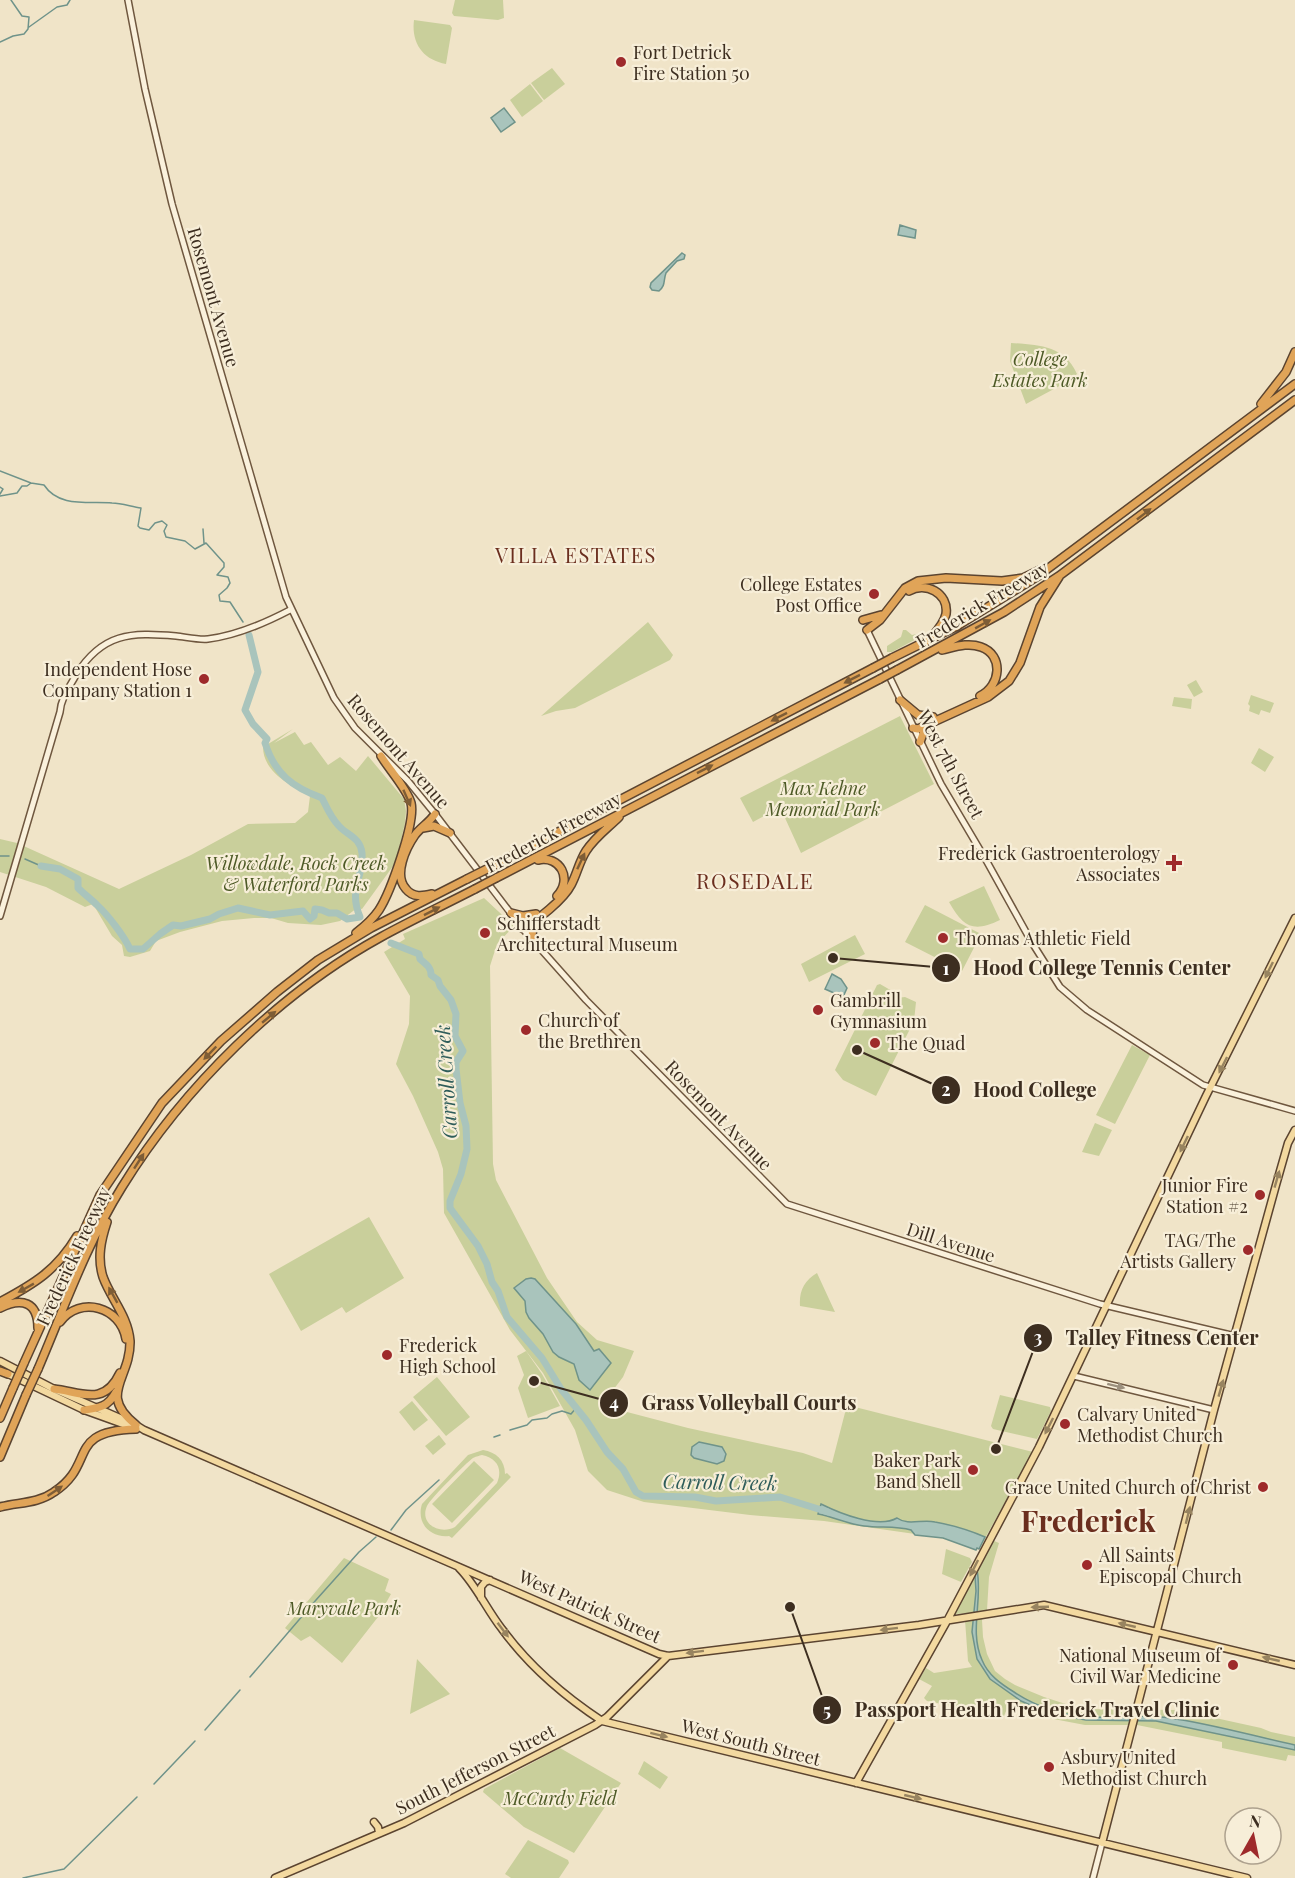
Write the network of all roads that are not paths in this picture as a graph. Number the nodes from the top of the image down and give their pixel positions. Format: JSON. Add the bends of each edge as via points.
{"nodes":[{"id":1,"x":128,"y":0,"type":"edge"},
{"id":2,"x":1295,"y":351,"type":"edge"},
{"id":3,"x":1295,"y":384,"type":"edge"},
{"id":4,"x":1295,"y":400,"type":"edge"},
{"id":5,"x":1244,"y":421,"type":"junction"},
{"id":6,"x":1070,"y":553,"type":"junction"},
{"id":7,"x":1059,"y":576,"type":"junction"},
{"id":8,"x":290,"y":610,"type":"junction"},
{"id":9,"x":884,"y":614,"type":"junction"},
{"id":10,"x":862,"y":620,"type":"dead end"},
{"id":11,"x":867,"y":630,"type":"junction"},
{"id":12,"x":926,"y":642,"type":"junction"},
{"id":13,"x":932,"y":652,"type":"junction"},
{"id":14,"x":900,"y":700,"type":"junction"},
{"id":15,"x":933,"y":717,"type":"junction"},
{"id":16,"x":926,"y":726,"type":"junction"},
{"id":17,"x":913,"y":728,"type":"junction"},
{"id":18,"x":920,"y":742,"type":"junction"},
{"id":19,"x":381,"y":756,"type":"junction"},
{"id":20,"x":625,"y":811,"type":"junction"},
{"id":21,"x":435,"y":814,"type":"junction"},
{"id":22,"x":421,"y":829,"type":"junction"},
{"id":23,"x":450,"y":834,"type":"junction"},
{"id":24,"x":404,"y":846,"type":"junction"},
{"id":25,"x":524,"y":865,"type":"junction"},
{"id":26,"x":457,"y":884,"type":"junction"},
{"id":27,"x":511,"y":913,"type":"junction"},
{"id":28,"x":536,"y":914,"type":"junction"},
{"id":29,"x":0,"y":916,"type":"edge"},
{"id":30,"x":1295,"y":918,"type":"edge"},
{"id":31,"x":533,"y":922,"type":"junction"},
{"id":32,"x":522,"y":928,"type":"junction"},
{"id":33,"x":532,"y":939,"type":"junction"},
{"id":34,"x":318,"y":960,"type":"junction"},
{"id":35,"x":1210,"y":1089,"type":"junction"},
{"id":36,"x":1295,"y":1111,"type":"edge"},
{"id":37,"x":1295,"y":1130,"type":"edge"},
{"id":38,"x":120,"y":1189,"type":"junction"},
{"id":39,"x":100,"y":1195,"type":"junction"},
{"id":40,"x":787,"y":1204,"type":"joint"},
{"id":41,"x":0,"y":1302,"type":"edge"},
{"id":42,"x":1107,"y":1306,"type":"junction"},
{"id":43,"x":0,"y":1308,"type":"edge"},
{"id":44,"x":1235,"y":1336,"type":"junction"},
{"id":45,"x":34,"y":1342,"type":"junction"},
{"id":46,"x":48,"y":1345,"type":"junction"},
{"id":47,"x":0,"y":1361,"type":"edge"},
{"id":48,"x":0,"y":1370,"type":"edge"},
{"id":49,"x":8,"y":1374,"type":"joint"},
{"id":50,"x":1074,"y":1376,"type":"junction"},
{"id":51,"x":54,"y":1389,"type":"junction"},
{"id":52,"x":117,"y":1389,"type":"junction"},
{"id":53,"x":97,"y":1408,"type":"junction"},
{"id":54,"x":84,"y":1410,"type":"junction"},
{"id":55,"x":1215,"y":1410,"type":"junction"},
{"id":56,"x":0,"y":1417,"type":"edge"},
{"id":57,"x":138,"y":1428,"type":"junction"},
{"id":58,"x":0,"y":1457,"type":"edge"},
{"id":59,"x":0,"y":1507,"type":"edge"},
{"id":60,"x":456,"y":1566,"type":"junction"},
{"id":61,"x":490,"y":1580,"type":"junction"},
{"id":62,"x":481,"y":1600,"type":"junction"},
{"id":63,"x":947,"y":1621,"type":"junction"},
{"id":64,"x":1157,"y":1632,"type":"junction"},
{"id":65,"x":668,"y":1656,"type":"junction"},
{"id":66,"x":1295,"y":1665,"type":"edge"},
{"id":67,"x":602,"y":1721,"type":"junction"},
{"id":68,"x":856,"y":1784,"type":"junction"},
{"id":69,"x":374,"y":1822,"type":"dead end"},
{"id":70,"x":379,"y":1833,"type":"junction"},
{"id":71,"x":1102,"y":1842,"type":"junction"},
{"id":72,"x":275,"y":1878,"type":"edge"},
{"id":73,"x":1093,"y":1878,"type":"edge"},
{"id":74,"x":1247,"y":1878,"type":"edge"}],
"edges":[{"from":1,"to":8,"type":"main road","name":"Rosemont Avenue","via":[[172,204]]},
{"from":2,"to":5,"type":"highway","via":[[1276,386]]},
{"from":3,"to":5,"type":"highway","name":"Frederick Freeway"},
{"from":7,"to":4,"type":"highway","name":"Frederick Freeway","one_way":true},
{"from":5,"to":6,"type":"highway","name":"Frederick Freeway"},
{"from":6,"to":9,"type":"highway","via":[[1033,573],[1010,580],[918,581],[900,593]]},
{"from":6,"to":12,"type":"highway","name":"Frederick Freeway","via":[[1000,601]]},
{"from":13,"to":7,"type":"highway","name":"Frederick Freeway","one_way":true},
{"from":7,"to":16,"type":"highway","via":[[1040,607],[1020,663],[1009,681],[988,697]]},
{"from":8,"to":19,"type":"main road","name":"Rosemont Avenue","via":[[334,698]]},
{"from":8,"to":29,"type":"main road","via":[[224,636],[205,639],[129,635],[94,653],[61,701]]},
{"from":9,"to":10,"type":"highway"},
{"from":9,"to":11,"type":"highway"},
{"from":11,"to":12,"type":"highway","via":[[881,625],[908,591],[926,587],[940,595],[946,610],[942,624]]},
{"from":11,"to":14,"type":"main road","name":"West 7th Street"},
{"from":12,"to":26,"type":"highway","name":"Frederick Freeway","one_way":true,"bridge":true},
{"from":13,"to":15,"type":"highway","via":[[980,646],[991,653],[998,671],[993,686],[985,694]]},
{"from":20,"to":13,"type":"highway","name":"Frederick Freeway","one_way":true,"bridge":true},
{"from":14,"to":15,"type":"highway","via":[[918,715]]},
{"from":14,"to":17,"type":"main road","name":"West 7th Street"},
{"from":15,"to":17,"type":"highway"},
{"from":16,"to":17,"type":"highway"},
{"from":16,"to":18,"type":"highway"},
{"from":17,"to":18,"type":"main road","name":"West 7th Street"},
{"from":18,"to":35,"type":"main road","name":"West 7th Street","via":[[1060,987],[1087,1010]]},
{"from":19,"to":21,"type":"main road","name":"Rosemont Avenue"},
{"from":19,"to":24,"type":"highway","one_way":true,"via":[[411,804],[412,819]]},
{"from":20,"to":25,"type":"highway","name":"Frederick Freeway"},
{"from":31,"to":20,"type":"highway","one_way":true,"via":[[567,891],[587,849]]},
{"from":21,"to":22,"type":"highway"},
{"from":21,"to":23,"type":"main road","name":"Rosemont Avenue"},
{"from":21,"to":24,"type":"highway","via":[[415,829]]},
{"from":22,"to":23,"type":"highway","via":[[434,826]]},
{"from":22,"to":26,"type":"highway","via":[[406,850],[403,862],[401,880],[406,890],[424,896]]},
{"from":23,"to":27,"type":"main road","name":"Rosemont Avenue"},
{"from":24,"to":34,"type":"highway","via":[[376,914]]},
{"from":25,"to":28,"type":"highway","via":[[551,860],[562,868],[565,877],[560,894]]},
{"from":38,"to":25,"type":"highway","name":"Frederick Freeway","one_way":true,"bridge":true,"via":[[175,1110],[213,1068],[322,974],[380,937]]},
{"from":26,"to":34,"type":"highway","name":"Frederick Freeway"},
{"from":27,"to":28,"type":"highway"},
{"from":27,"to":32,"type":"main road","name":"Rosemont Avenue"},
{"from":28,"to":32,"type":"highway"},
{"from":30,"to":35,"type":"main road","one_way":true},
{"from":31,"to":32,"type":"highway"},
{"from":31,"to":33,"type":"highway"},
{"from":32,"to":33,"type":"main road","name":"Rosemont Avenue"},
{"from":33,"to":40,"type":"main road","name":"Rosemont Avenue","via":[[586,1000]]},
{"from":34,"to":39,"type":"highway","name":"Frederick Freeway","one_way":true,"via":[[221,1041],[162,1103]]},
{"from":35,"to":36,"type":"main road","name":"West 7th Street"},
{"from":35,"to":42,"type":"main road","one_way":true},
{"from":44,"to":37,"type":"main road","one_way":true,"via":[[1275,1185]]},
{"from":38,"to":46,"type":"highway","name":"Frederick Freeway"},
{"from":52,"to":38,"type":"highway","one_way":true,"via":[[125,1372],[130,1342],[121,1308],[103,1277],[100,1252],[106,1223]]},
{"from":39,"to":41,"type":"highway","one_way":true,"via":[[73,1243],[51,1271]]},
{"from":39,"to":45,"type":"highway","name":"Frederick Freeway"},
{"from":40,"to":42,"type":"main road","name":"Dill Avenue"},
{"from":42,"to":44,"type":"main road","name":"Dill Avenue"},
{"from":42,"to":50,"type":"main road"},
{"from":43,"to":45,"type":"highway","via":[[20,1302],[32,1307],[38,1316]]},
{"from":55,"to":44,"type":"main road","one_way":true},
{"from":45,"to":56,"type":"highway","name":"Frederick Freeway","bridge":true},
{"from":46,"to":51,"type":"highway","via":[[63,1318],[86,1306],[113,1315],[125,1335],[123,1365],[107,1390],[88,1396]]},
{"from":46,"to":58,"type":"highway","name":"Frederick Freeway","bridge":true},
{"from":47,"to":51,"type":"main road","name":"West Patrick Street"},
{"from":48,"to":49,"type":"highway"},
{"from":49,"to":54,"type":"main road","name":"West Patrick Street"},
{"from":50,"to":55,"type":"main road","one_way":true},
{"from":50,"to":63,"type":"main road","one_way":true},
{"from":51,"to":53,"type":"main road","name":"West Patrick Street"},
{"from":52,"to":53,"type":"highway","via":[[107,1404]]},
{"from":52,"to":57,"type":"highway","via":[[120,1409]]},
{"from":53,"to":54,"type":"highway"},
{"from":53,"to":57,"type":"main road","name":"West Patrick Street"},
{"from":54,"to":57,"type":"main road","name":"West Patrick Street"},
{"from":64,"to":55,"type":"main road","one_way":true},
{"from":59,"to":57,"type":"highway","one_way":true,"via":[[36,1501],[53,1493],[73,1473],[94,1438],[113,1430]]},
{"from":57,"to":60,"type":"main road","name":"West Patrick Street"},
{"from":60,"to":61,"type":"main road","name":"West Patrick Street"},
{"from":60,"to":62,"type":"main road","name":"West South Street"},
{"from":61,"to":62,"type":"main road","via":[[481,1587]]},
{"from":61,"to":65,"type":"main road","name":"West Patrick Street"},
{"from":62,"to":67,"type":"main road","name":"West South Street","one_way":true,"via":[[531,1664]]},
{"from":64,"to":63,"type":"main road","name":"West Patrick Street","one_way":true,"via":[[1044,1605]]},
{"from":63,"to":65,"type":"main road","name":"West Patrick Street","one_way":true},
{"from":63,"to":68,"type":"main road"},
{"from":66,"to":64,"type":"main road","name":"West Patrick Street","one_way":true},
{"from":64,"to":71,"type":"main road"},
{"from":65,"to":67,"type":"main road","name":"South Jefferson Street"},
{"from":67,"to":68,"type":"main road","name":"West South Street","one_way":true},
{"from":67,"to":70,"type":"main road","name":"South Jefferson Street"},
{"from":68,"to":71,"type":"main road","name":"West South Street","one_way":true},
{"from":69,"to":70,"type":"main road"},
{"from":70,"to":72,"type":"main road","name":"South Jefferson Street"},
{"from":71,"to":73,"type":"main road"},
{"from":71,"to":74,"type":"main road","name":"West South Street"}]}
